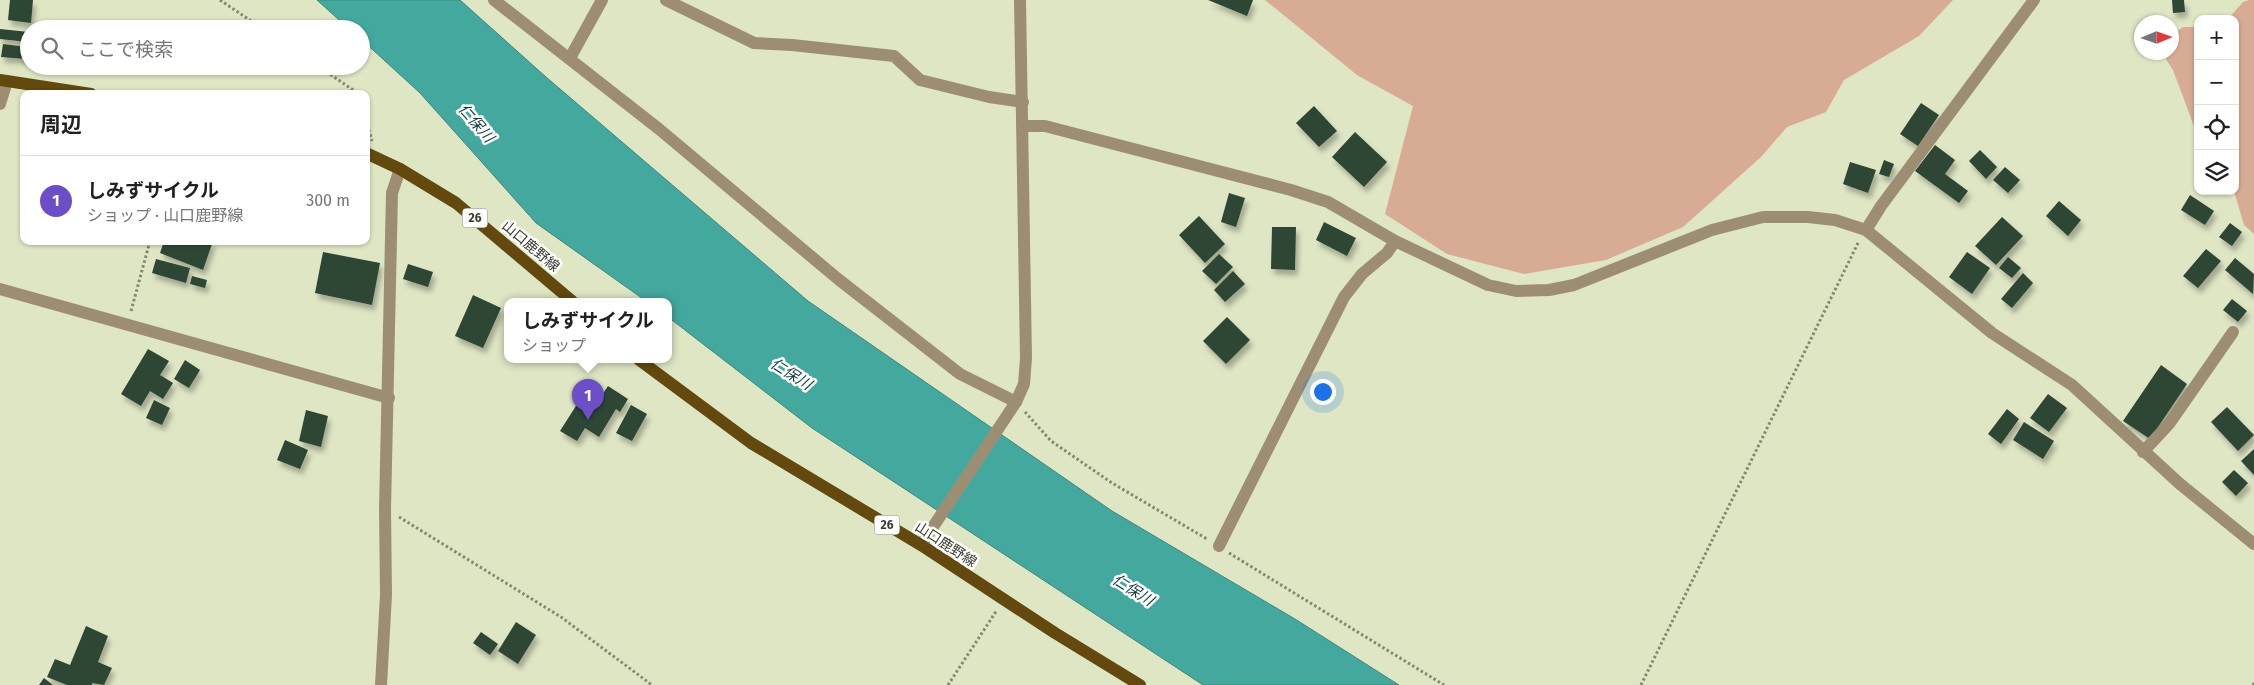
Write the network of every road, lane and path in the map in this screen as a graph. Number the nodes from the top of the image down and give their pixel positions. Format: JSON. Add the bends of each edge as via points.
{"nodes":[{"id":1,"x":220,"y":0,"type":"edge"},
{"id":2,"x":494,"y":0,"type":"edge"},
{"id":3,"x":602,"y":0,"type":"edge"},
{"id":4,"x":666,"y":0,"type":"edge"},
{"id":5,"x":1020,"y":0,"type":"edge"},
{"id":6,"x":2034,"y":0,"type":"edge"},
{"id":7,"x":250,"y":20,"type":"edge"},
{"id":8,"x":570,"y":58,"type":"junction"},
{"id":9,"x":331,"y":75,"type":"edge"},
{"id":10,"x":4,"y":80,"type":"edge"},
{"id":11,"x":66,"y":90,"type":"edge"},
{"id":12,"x":353,"y":90,"type":"edge"},
{"id":13,"x":1023,"y":102,"type":"junction"},
{"id":14,"x":0,"y":104,"type":"edge"},
{"id":15,"x":1023,"y":126,"type":"junction"},
{"id":16,"x":370,"y":155,"type":"edge"},
{"id":17,"x":400,"y":169,"type":"junction"},
{"id":18,"x":1866,"y":230,"type":"junction"},
{"id":19,"x":1395,"y":241,"type":"junction"},
{"id":20,"x":149,"y":245,"type":"edge"},
{"id":21,"x":0,"y":289,"type":"edge"},
{"id":22,"x":568,"y":298,"type":"edge"},
{"id":23,"x":127,"y":324,"type":"junction"},
{"id":24,"x":2233,"y":332,"type":"dead end"},
{"id":25,"x":643,"y":363,"type":"edge"},
{"id":26,"x":389,"y":398,"type":"junction"},
{"id":27,"x":1013,"y":405,"type":"junction"},
{"id":28,"x":2143,"y":452,"type":"junction"},
{"id":29,"x":385,"y":509,"type":"junction"},
{"id":30,"x":2254,"y":544,"type":"edge"},
{"id":31,"x":921,"y":545,"type":"junction"},
{"id":32,"x":1219,"y":546,"type":"junction"},
{"id":33,"x":1004,"y":600,"type":"junction"},
{"id":34,"x":381,"y":685,"type":"edge"},
{"id":35,"x":652,"y":685,"type":"edge"},
{"id":36,"x":948,"y":685,"type":"edge"},
{"id":37,"x":1140,"y":685,"type":"edge"},
{"id":38,"x":1444,"y":685,"type":"edge"},
{"id":39,"x":1641,"y":685,"type":"edge"}],
"edges":[{"from":1,"to":7,"type":"path"},
{"from":2,"to":8,"type":"street"},
{"from":3,"to":8,"type":"street"},
{"from":4,"to":13,"type":"street","via":[[754,43],[894,56],[920,80]]},
{"from":5,"to":13,"type":"street"},
{"from":6,"to":18,"type":"street"},
{"from":8,"to":27,"type":"street","via":[[838,280],[960,374]]},
{"from":9,"to":12,"type":"path"},
{"from":10,"to":11,"type":"main road"},
{"from":10,"to":14,"type":"street"},
{"from":13,"to":15,"type":"street"},
{"from":15,"to":19,"type":"street","via":[[1045,126],[1291,190],[1328,202]]},
{"from":15,"to":27,"type":"street","via":[[1026,358],[1024,384]]},
{"from":16,"to":17,"type":"main road","name":"山口鹿野線","number":"26"},
{"from":17,"to":22,"type":"main road","name":"山口鹿野線","number":"26","via":[[456,203]]},
{"from":17,"to":26,"type":"street","via":[[392,193]]},
{"from":18,"to":19,"type":"street","via":[[1835,220],[1763,217],[1712,230],[1574,285],[1516,291],[1488,285]]},
{"from":18,"to":28,"type":"street","via":[[1992,333],[2072,385]]},
{"from":18,"to":39,"type":"path","via":[[1852,250]]},
{"from":19,"to":32,"type":"street","via":[[1344,297]]},
{"from":20,"to":23,"type":"path"},
{"from":21,"to":23,"type":"street"},
{"from":23,"to":26,"type":"street"},
{"from":24,"to":28,"type":"street","via":[[2169,424]]},
{"from":25,"to":31,"type":"main road","name":"山口鹿野線","number":"26","via":[[751,443]]},
{"from":26,"to":29,"type":"street"},
{"from":27,"to":31,"type":"street"},
{"from":27,"to":32,"type":"path","via":[[1051,441],[1112,483]]},
{"from":28,"to":30,"type":"street"},
{"from":29,"to":34,"type":"street","via":[[386,595]]},
{"from":29,"to":35,"type":"path","via":[[561,617]]},
{"from":31,"to":33,"type":"main road","name":"山口鹿野線","number":"26"},
{"from":32,"to":38,"type":"path"},
{"from":33,"to":36,"type":"path"},
{"from":33,"to":37,"type":"main road","name":"山口鹿野線","number":"26"}]}
